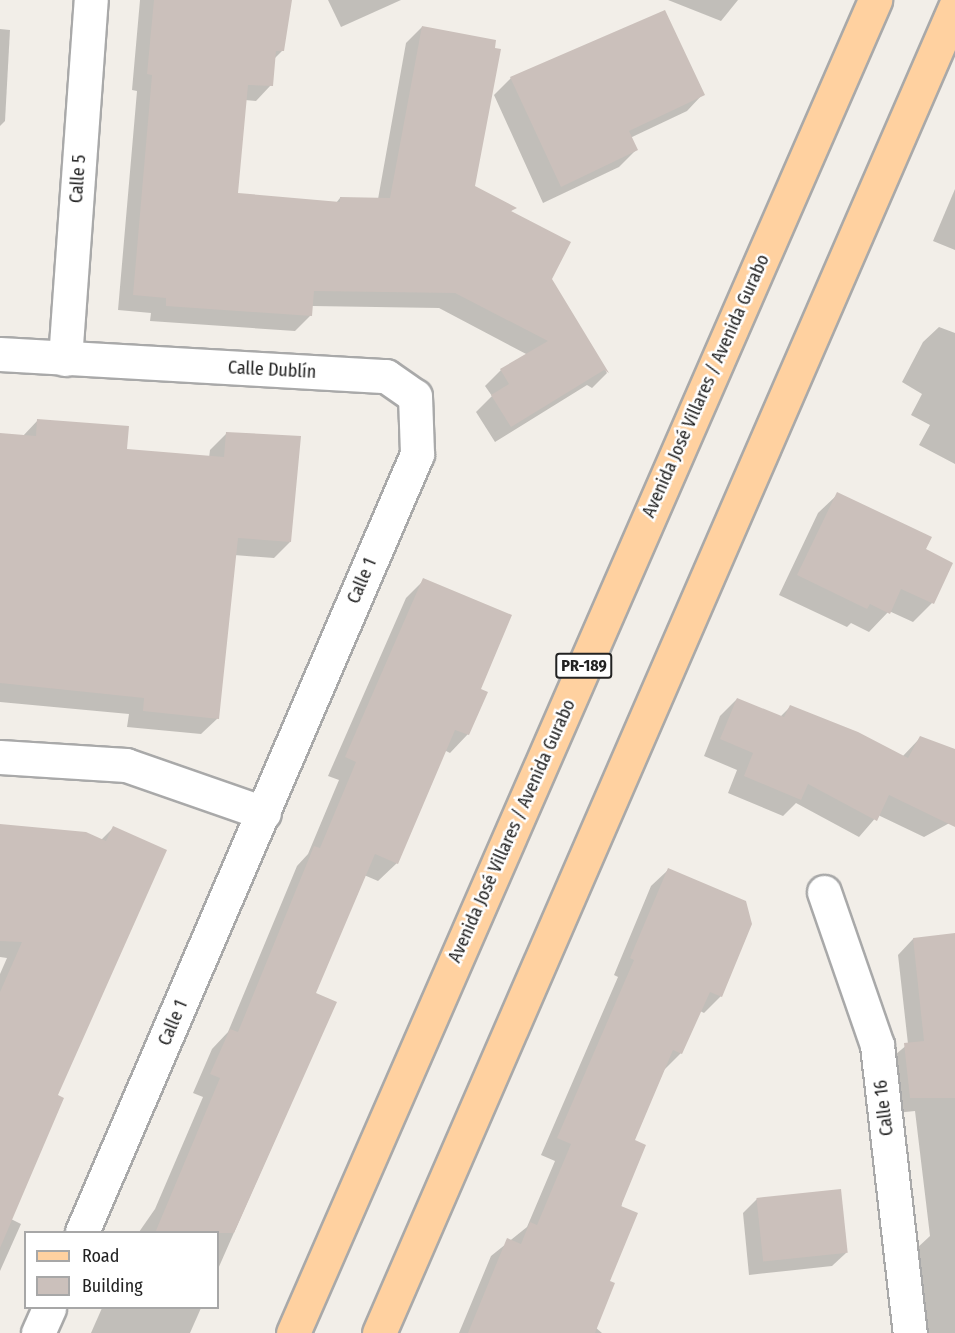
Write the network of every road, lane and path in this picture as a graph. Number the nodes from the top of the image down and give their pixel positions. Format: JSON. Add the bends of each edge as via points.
{"nodes":[{"id":1,"x":92,"y":0,"type":"edge"},
{"id":2,"x":875,"y":0,"type":"edge"},
{"id":3,"x":955,"y":7,"type":"edge"},
{"id":4,"x":0,"y":354,"type":"edge"},
{"id":5,"x":65,"y":359,"type":"junction"},
{"id":6,"x":391,"y":515,"type":"joint"},
{"id":7,"x":0,"y":757,"type":"edge"},
{"id":8,"x":264,"y":813,"type":"junction"},
{"id":9,"x":824,"y":892,"type":"dead end"},
{"id":10,"x":83,"y":1231,"type":"edge"},
{"id":11,"x":49,"y":1309,"type":"edge"},
{"id":12,"x":38,"y":1333,"type":"edge"},
{"id":13,"x":293,"y":1333,"type":"edge"},
{"id":14,"x":379,"y":1333,"type":"edge"},
{"id":15,"x":910,"y":1333,"type":"edge"}],
"edges":[{"from":1,"to":5,"type":"street","name":"Calle 5"},
{"from":2,"to":13,"type":"main road","name":"Avenida José Villares / Avenida Gurabo","number":"PR-189"},
{"from":3,"to":14,"type":"main road"},
{"from":4,"to":5,"type":"street","name":"Calle Dublín"},
{"from":5,"to":6,"type":"street","name":"Calle Dublín","via":[[386,376],[415,396],[417,454]]},
{"from":6,"to":8,"type":"street","name":"Calle 1"},
{"from":7,"to":8,"type":"street","via":[[126,765]]},
{"from":8,"to":10,"type":"street","name":"Calle 1"},
{"from":9,"to":15,"type":"street","name":"Calle 16","via":[[877,1046]]},
{"from":11,"to":12,"type":"street"}]}
